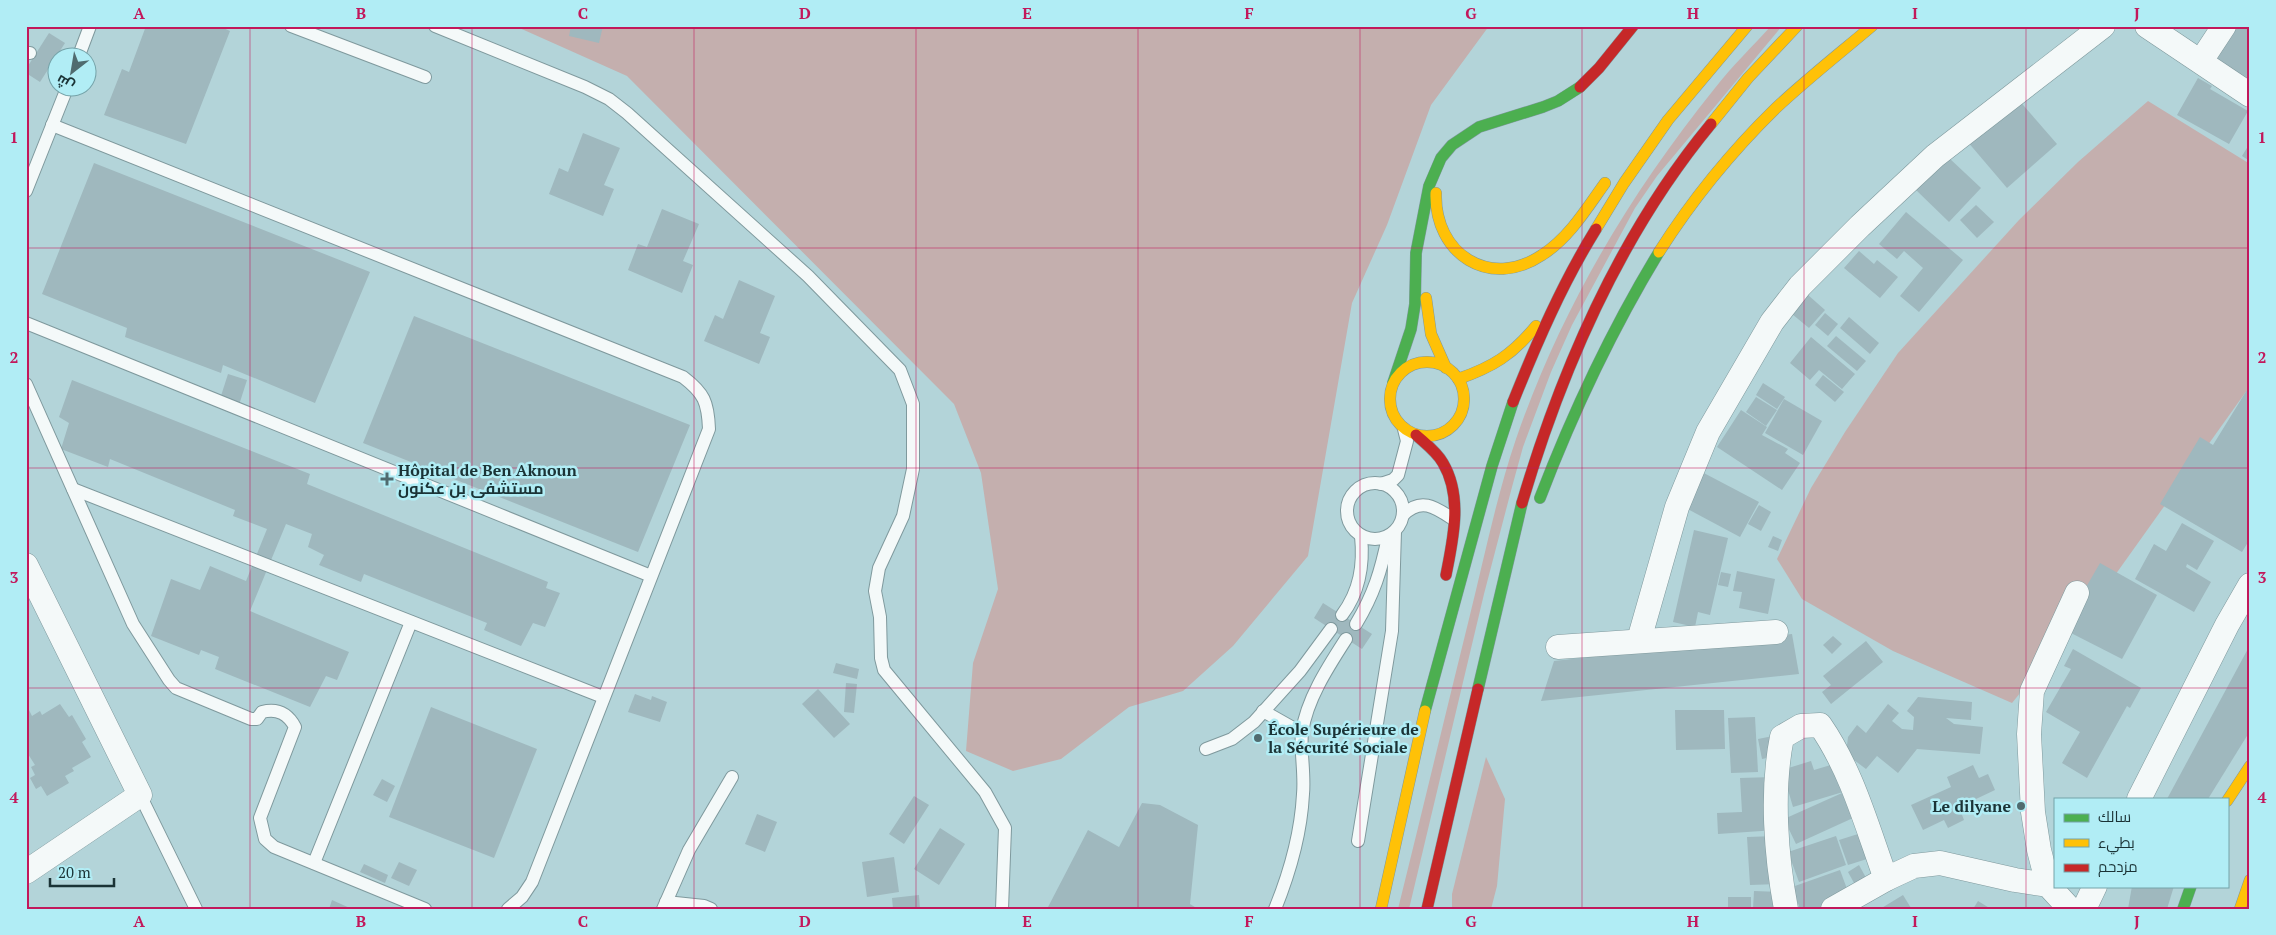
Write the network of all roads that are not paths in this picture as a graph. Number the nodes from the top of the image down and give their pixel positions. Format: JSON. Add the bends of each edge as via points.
{"nodes":[{"id":1,"x":90,"y":26,"type":"edge"},
{"id":2,"x":291,"y":26,"type":"edge"},
{"id":3,"x":435,"y":26,"type":"edge"},
{"id":4,"x":1633,"y":26,"type":"edge"},
{"id":5,"x":1747,"y":26,"type":"edge"},
{"id":6,"x":1872,"y":26,"type":"edge"},
{"id":7,"x":2103,"y":26,"type":"edge"},
{"id":8,"x":2147,"y":26,"type":"edge"},
{"id":9,"x":2224,"y":26,"type":"edge"},
{"id":10,"x":1797,"y":28,"type":"edge"},
{"id":11,"x":82,"y":48,"type":"edge"},
{"id":12,"x":2201,"y":61,"type":"junction"},
{"id":13,"x":424,"y":77,"type":"dead end"},
{"id":14,"x":1688,"y":95,"type":"junction"},
{"id":15,"x":2250,"y":95,"type":"edge"},
{"id":16,"x":63,"y":98,"type":"edge"},
{"id":17,"x":52,"y":125,"type":"junction"},
{"id":18,"x":1454,"y":143,"type":"junction"},
{"id":19,"x":1633,"y":150,"type":"dead end"},
{"id":20,"x":1615,"y":171,"type":"dead end"},
{"id":21,"x":26,"y":191,"type":"edge"},
{"id":22,"x":1421,"y":235,"type":"junction"},
{"id":23,"x":1554,"y":303,"type":"junction"},
{"id":24,"x":26,"y":323,"type":"edge"},
{"id":25,"x":1446,"y":368,"type":"junction"},
{"id":26,"x":1458,"y":379,"type":"junction"},
{"id":27,"x":1393,"y":383,"type":"junction"},
{"id":28,"x":26,"y":384,"type":"edge"},
{"id":29,"x":1410,"y":432,"type":"junction"},
{"id":30,"x":1382,"y":484,"type":"junction"},
{"id":31,"x":73,"y":489,"type":"junction"},
{"id":32,"x":1536,"y":507,"type":"dead end"},
{"id":33,"x":1403,"y":515,"type":"junction"},
{"id":34,"x":1453,"y":519,"type":"junction"},
{"id":35,"x":1392,"y":534,"type":"junction"},
{"id":36,"x":1526,"y":534,"type":"dead end"},
{"id":37,"x":1361,"y":536,"type":"junction"},
{"id":38,"x":26,"y":565,"type":"edge"},
{"id":39,"x":651,"y":576,"type":"junction"},
{"id":40,"x":1445,"y":584,"type":"dead end"},
{"id":41,"x":2250,"y":585,"type":"edge"},
{"id":42,"x":2077,"y":593,"type":"dead end"},
{"id":43,"x":1442,"y":603,"type":"dead end"},
{"id":44,"x":1342,"y":615,"type":"dead end"},
{"id":45,"x":1496,"y":616,"type":"junction"},
{"id":46,"x":412,"y":622,"type":"junction"},
{"id":47,"x":1356,"y":624,"type":"dead end"},
{"id":48,"x":1331,"y":629,"type":"dead end"},
{"id":49,"x":1776,"y":632,"type":"dead end"},
{"id":50,"x":1346,"y":639,"type":"dead end"},
{"id":51,"x":1639,"y":640,"type":"junction"},
{"id":52,"x":1558,"y":647,"type":"dead end"},
{"id":53,"x":603,"y":697,"type":"junction"},
{"id":54,"x":1426,"y":707,"type":"junction"},
{"id":55,"x":1263,"y":711,"type":"junction"},
{"id":56,"x":1302,"y":733,"type":"junction"},
{"id":57,"x":1206,"y":749,"type":"dead end"},
{"id":58,"x":2250,"y":766,"type":"edge"},
{"id":59,"x":732,"y":778,"type":"dead end"},
{"id":60,"x":140,"y":795,"type":"junction"},
{"id":61,"x":2140,"y":798,"type":"edge"},
{"id":62,"x":2228,"y":799,"type":"edge"},
{"id":63,"x":1358,"y":841,"type":"dead end"},
{"id":64,"x":314,"y":863,"type":"junction"},
{"id":65,"x":26,"y":872,"type":"edge"},
{"id":66,"x":1886,"y":879,"type":"junction"},
{"id":67,"x":2250,"y":880,"type":"edge"},
{"id":68,"x":2048,"y":885,"type":"junction"},
{"id":69,"x":2094,"y":888,"type":"edge"},
{"id":70,"x":2190,"y":888,"type":"edge"},
{"id":71,"x":664,"y":906,"type":"edge"},
{"id":72,"x":196,"y":909,"type":"edge"},
{"id":73,"x":424,"y":909,"type":"edge"},
{"id":74,"x":508,"y":909,"type":"edge"},
{"id":75,"x":711,"y":909,"type":"edge"},
{"id":76,"x":1002,"y":909,"type":"edge"},
{"id":77,"x":1275,"y":909,"type":"edge"},
{"id":78,"x":1381,"y":909,"type":"edge"},
{"id":79,"x":1427,"y":909,"type":"edge"},
{"id":80,"x":1786,"y":909,"type":"edge"},
{"id":81,"x":1833,"y":909,"type":"edge"},
{"id":82,"x":2070,"y":909,"type":"edge"},
{"id":83,"x":2084,"y":909,"type":"edge"},
{"id":84,"x":2183,"y":909,"type":"edge"},
{"id":85,"x":2240,"y":909,"type":"edge"}],
"edges":[{"from":1,"to":11,"type":"lane"},
{"from":2,"to":13,"type":"lane"},
{"from":3,"to":76,"type":"lane","via":[[609,99],[808,276],[900,370],[913,404],[913,469],[903,516],[878,568],[875,591],[880,617],[881,658],[884,670],[984,792],[1006,828]]},
{"from":4,"to":18,"type":"main road","via":[[1601,65],[1559,101],[1498,120]]},
{"from":5,"to":14,"type":"main road"},
{"from":6,"to":32,"type":"main road","via":[[1764,120],[1713,177],[1672,233],[1636,287],[1591,370]]},
{"from":7,"to":51,"type":"street","via":[[1935,156],[1866,232],[1800,286],[1772,322],[1708,432],[1677,506]]},
{"from":8,"to":12,"type":"street"},
{"from":9,"to":12,"type":"street"},
{"from":10,"to":45,"type":"main road","via":[[1744,81],[1671,176],[1644,217],[1584,330],[1532,463]]},
{"from":12,"to":15,"type":"street"},
{"from":14,"to":19,"type":"main road"},
{"from":14,"to":23,"type":"main road","via":[[1624,183],[1589,238]]},
{"from":16,"to":17,"type":"lane"},
{"from":17,"to":21,"type":"lane"},
{"from":17,"to":39,"type":"lane","via":[[683,377],[706,402],[708,429]]},
{"from":18,"to":20,"type":"main road","via":[[1442,170],[1435,205],[1439,224],[1446,241],[1461,256],[1476,266],[1499,270],[1523,265],[1564,236]]},
{"from":18,"to":22,"type":"main road","via":[[1430,179]]},
{"from":22,"to":25,"type":"main road","via":[[1426,253],[1428,326],[1432,343]]},
{"from":22,"to":27,"type":"main road","via":[[1416,252],[1414,320]]},
{"from":23,"to":26,"type":"main road","via":[[1522,344],[1501,363]]},
{"from":23,"to":54,"type":"main road","via":[[1508,415]]},
{"from":24,"to":39,"type":"lane"},
{"from":25,"to":26,"type":"main road"},
{"from":25,"to":27,"type":"main road","via":[[1422,362],[1400,373]]},
{"from":26,"to":29,"type":"main road","via":[[1464,401],[1456,422],[1438,435],[1427,437]]},
{"from":27,"to":29,"type":"main road","via":[[1390,408],[1396,420]]},
{"from":28,"to":31,"type":"lane"},
{"from":29,"to":30,"type":"lane","via":[[1398,475]]},
{"from":29,"to":34,"type":"main road","via":[[1443,462],[1454,500]]},
{"from":30,"to":33,"type":"lane","via":[[1394,490],[1400,498]]},
{"from":30,"to":37,"type":"lane","via":[[1359,487],[1348,503],[1348,522]]},
{"from":31,"to":46,"type":"lane"},
{"from":31,"to":64,"type":"lane","via":[[133,624],[176,688],[251,719],[258,719],[262,712],[271,710],[290,718],[295,727],[260,818],[261,828],[265,839],[274,847]]},
{"from":33,"to":34,"type":"lane","via":[[1418,504],[1430,506]]},
{"from":33,"to":35,"type":"lane"},
{"from":34,"to":40,"type":"main road"},
{"from":35,"to":37,"type":"lane","via":[[1370,540]]},
{"from":35,"to":47,"type":"lane","via":[[1381,574]]},
{"from":35,"to":63,"type":"lane","via":[[1392,632]]},
{"from":36,"to":45,"type":"main road"},
{"from":37,"to":44,"type":"lane","via":[[1361,574],[1356,591]]},
{"from":38,"to":60,"type":"street"},
{"from":39,"to":53,"type":"lane"},
{"from":41,"to":61,"type":"street"},
{"from":42,"to":68,"type":"street","via":[[2032,691],[2029,734],[2033,812]]},
{"from":43,"to":54,"type":"main road"},
{"from":45,"to":79,"type":"main road"},
{"from":46,"to":53,"type":"lane"},
{"from":46,"to":64,"type":"lane"},
{"from":48,"to":55,"type":"lane","via":[[1300,671]]},
{"from":49,"to":51,"type":"street"},
{"from":50,"to":56,"type":"lane","via":[[1317,687]]},
{"from":51,"to":52,"type":"street"},
{"from":53,"to":74,"type":"lane","via":[[532,882]]},
{"from":54,"to":78,"type":"main road"},
{"from":55,"to":56,"type":"lane"},
{"from":55,"to":57,"type":"lane","via":[[1232,739]]},
{"from":56,"to":77,"type":"lane","via":[[1304,787],[1300,826]]},
{"from":58,"to":62,"type":"main road"},
{"from":59,"to":71,"type":"lane","via":[[689,850]]},
{"from":60,"to":65,"type":"street"},
{"from":60,"to":72,"type":"lane"},
{"from":64,"to":73,"type":"lane"},
{"from":66,"to":68,"type":"street","via":[[1914,866],[1940,863]]},
{"from":66,"to":80,"type":"street","via":[[1845,768],[1831,740],[1820,725],[1801,726],[1782,737],[1777,760],[1776,800],[1781,882]]},
{"from":66,"to":81,"type":"street"},
{"from":67,"to":85,"type":"main road"},
{"from":68,"to":82,"type":"street"},
{"from":69,"to":83,"type":"street"},
{"from":70,"to":84,"type":"main road"},
{"from":71,"to":75,"type":"lane","via":[[704,906]]}]}
